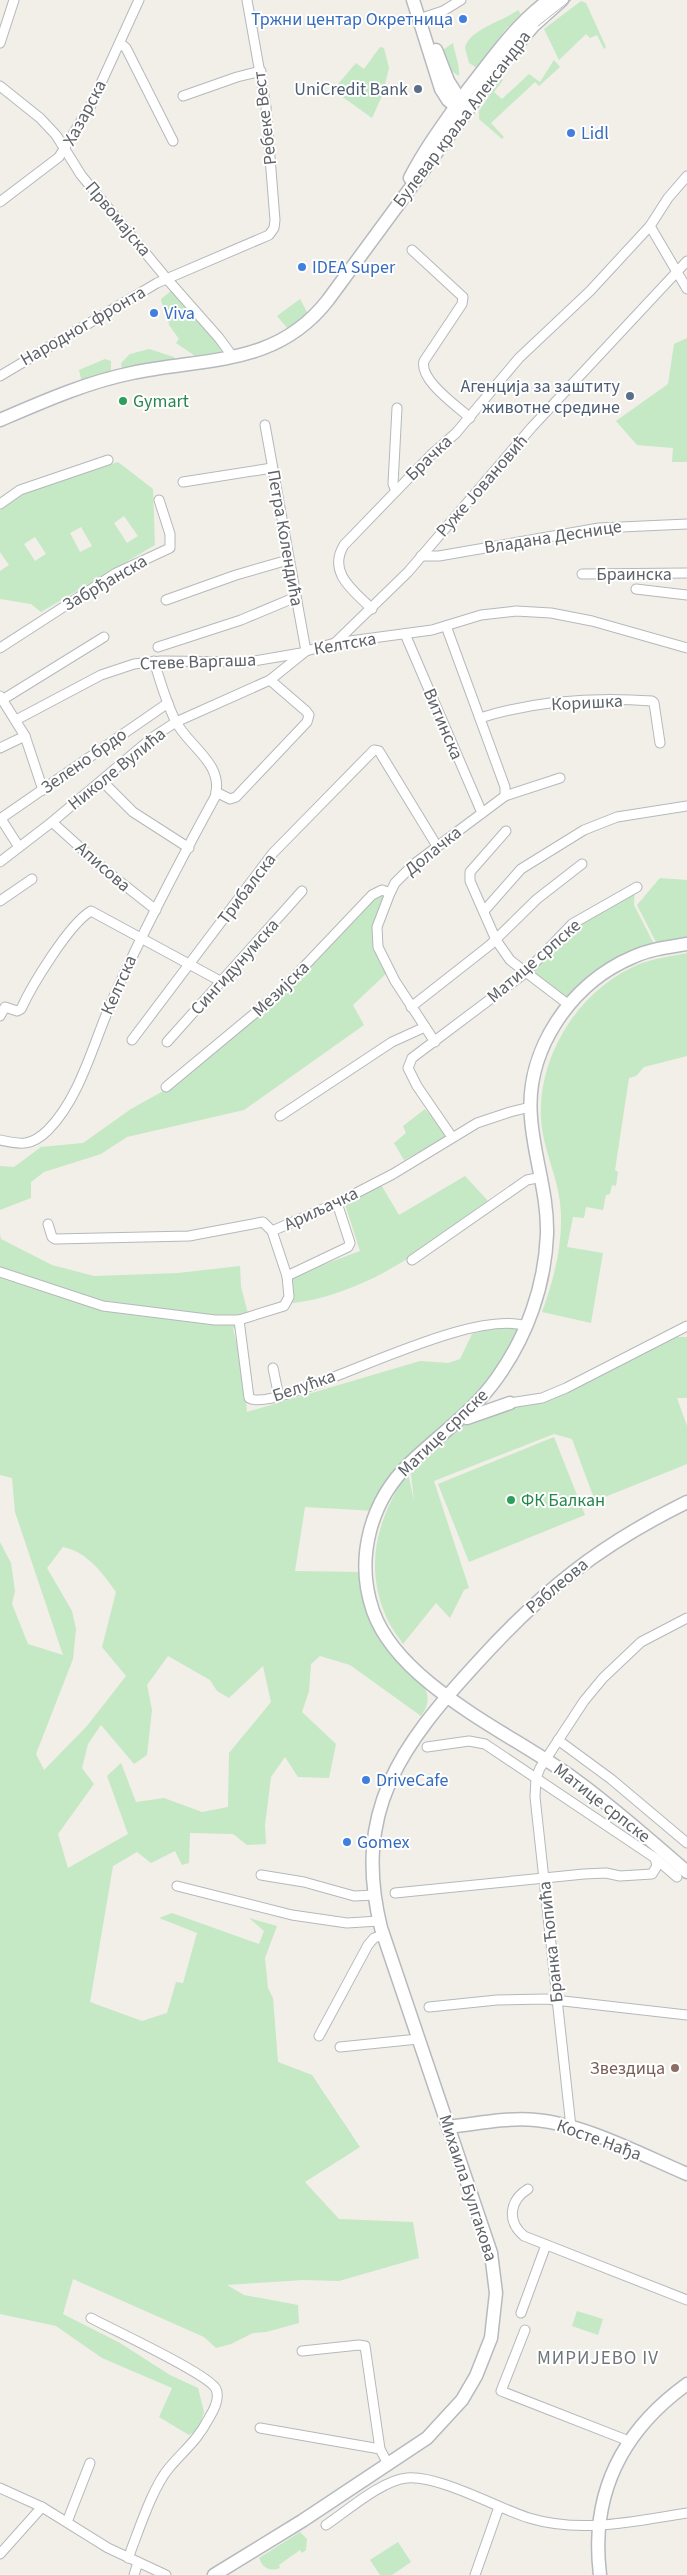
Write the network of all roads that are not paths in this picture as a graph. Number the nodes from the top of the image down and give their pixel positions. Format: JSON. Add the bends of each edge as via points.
{"nodes":[{"id":1,"x":14,"y":0,"type":"edge"},
{"id":2,"x":139,"y":0,"type":"edge"},
{"id":3,"x":247,"y":0,"type":"edge"},
{"id":4,"x":413,"y":0,"type":"edge"},
{"id":5,"x":421,"y":0,"type":"edge"},
{"id":6,"x":461,"y":0,"type":"edge"},
{"id":7,"x":549,"y":0,"type":"edge"},
{"id":8,"x":562,"y":0,"type":"edge"},
{"id":9,"x":422,"y":18,"type":"junction"},
{"id":10,"x":0,"y":43,"type":"edge"},
{"id":11,"x":120,"y":43,"type":"junction"},
{"id":12,"x":443,"y":70,"type":"junction"},
{"id":13,"x":260,"y":71,"type":"junction"},
{"id":14,"x":478,"y":77,"type":"junction"},
{"id":15,"x":0,"y":86,"type":"edge"},
{"id":16,"x":183,"y":96,"type":"dead end"},
{"id":17,"x":444,"y":96,"type":"junction"},
{"id":18,"x":462,"y":108,"type":"junction"},
{"id":19,"x":442,"y":125,"type":"junction"},
{"id":20,"x":173,"y":141,"type":"dead end"},
{"id":21,"x":66,"y":150,"type":"junction"},
{"id":22,"x":687,"y":176,"type":"edge"},
{"id":23,"x":0,"y":202,"type":"edge"},
{"id":24,"x":386,"y":219,"type":"junction"},
{"id":25,"x":650,"y":226,"type":"junction"},
{"id":26,"x":270,"y":235,"type":"joint"},
{"id":27,"x":412,"y":250,"type":"dead end"},
{"id":28,"x":687,"y":261,"type":"edge"},
{"id":29,"x":677,"y":272,"type":"junction"},
{"id":30,"x":167,"y":279,"type":"junction"},
{"id":31,"x":687,"y":289,"type":"edge"},
{"id":32,"x":233,"y":357,"type":"junction"},
{"id":33,"x":0,"y":376,"type":"edge"},
{"id":34,"x":397,"y":408,"type":"dead end"},
{"id":35,"x":470,"y":418,"type":"junction"},
{"id":36,"x":0,"y":420,"type":"edge"},
{"id":37,"x":265,"y":425,"type":"dead end"},
{"id":38,"x":108,"y":460,"type":"dead end"},
{"id":39,"x":272,"y":468,"type":"junction"},
{"id":40,"x":184,"y":482,"type":"dead end"},
{"id":41,"x":396,"y":491,"type":"junction"},
{"id":42,"x":159,"y":500,"type":"dead end"},
{"id":43,"x":0,"y":504,"type":"edge"},
{"id":44,"x":687,"y":524,"type":"edge"},
{"id":45,"x":421,"y":556,"type":"junction"},
{"id":46,"x":288,"y":560,"type":"junction"},
{"id":47,"x":687,"y":573,"type":"edge"},
{"id":48,"x":582,"y":574,"type":"dead end"},
{"id":49,"x":636,"y":588,"type":"dead end"},
{"id":50,"x":687,"y":595,"type":"edge"},
{"id":51,"x":296,"y":597,"type":"junction"},
{"id":52,"x":166,"y":600,"type":"dead end"},
{"id":53,"x":372,"y":609,"type":"junction"},
{"id":54,"x":446,"y":626,"type":"junction"},
{"id":55,"x":405,"y":634,"type":"junction"},
{"id":56,"x":104,"y":637,"type":"dead end"},
{"id":57,"x":335,"y":643,"type":"junction"},
{"id":58,"x":158,"y":647,"type":"dead end"},
{"id":59,"x":0,"y":648,"type":"edge"},
{"id":60,"x":687,"y":648,"type":"edge"},
{"id":61,"x":304,"y":652,"type":"junction"},
{"id":62,"x":154,"y":661,"type":"junction"},
{"id":63,"x":270,"y":680,"type":"junction"},
{"id":64,"x":1,"y":698,"type":"edge"},
{"id":65,"x":168,"y":703,"type":"junction"},
{"id":66,"x":480,"y":718,"type":"junction"},
{"id":67,"x":16,"y":720,"type":"junction"},
{"id":68,"x":176,"y":722,"type":"junction"},
{"id":69,"x":25,"y":736,"type":"junction"},
{"id":70,"x":660,"y":743,"type":"dead end"},
{"id":71,"x":0,"y":748,"type":"edge"},
{"id":72,"x":560,"y":778,"type":"dead end"},
{"id":73,"x":102,"y":781,"type":"junction"},
{"id":74,"x":43,"y":790,"type":"junction"},
{"id":75,"x":216,"y":792,"type":"junction"},
{"id":76,"x":505,"y":796,"type":"junction"},
{"id":77,"x":687,"y":806,"type":"edge"},
{"id":78,"x":482,"y":813,"type":"junction"},
{"id":79,"x":0,"y":819,"type":"edge"},
{"id":80,"x":52,"y":822,"type":"junction"},
{"id":81,"x":506,"y":830,"type":"dead end"},
{"id":82,"x":437,"y":846,"type":"junction"},
{"id":83,"x":19,"y":847,"type":"junction"},
{"id":84,"x":189,"y":848,"type":"junction"},
{"id":85,"x":0,"y":862,"type":"edge"},
{"id":86,"x":582,"y":864,"type":"dead end"},
{"id":87,"x":32,"y":879,"type":"dead end"},
{"id":88,"x":637,"y":887,"type":"dead end"},
{"id":89,"x":302,"y":891,"type":"dead end"},
{"id":90,"x":390,"y":893,"type":"junction"},
{"id":91,"x":0,"y":900,"type":"edge"},
{"id":92,"x":156,"y":910,"type":"junction"},
{"id":93,"x":484,"y":911,"type":"junction"},
{"id":94,"x":140,"y":940,"type":"junction"},
{"id":95,"x":496,"y":940,"type":"junction"},
{"id":96,"x":687,"y":944,"type":"edge"},
{"id":97,"x":191,"y":965,"type":"junction"},
{"id":98,"x":525,"y":973,"type":"junction"},
{"id":99,"x":222,"y":982,"type":"junction"},
{"id":100,"x":569,"y":1005,"type":"junction"},
{"id":101,"x":411,"y":1007,"type":"junction"},
{"id":102,"x":0,"y":1016,"type":"edge"},
{"id":103,"x":425,"y":1027,"type":"junction"},
{"id":104,"x":132,"y":1040,"type":"dead end"},
{"id":105,"x":167,"y":1042,"type":"dead end"},
{"id":106,"x":435,"y":1042,"type":"junction"},
{"id":107,"x":166,"y":1087,"type":"dead end"},
{"id":108,"x":530,"y":1107,"type":"junction"},
{"id":109,"x":280,"y":1116,"type":"dead end"},
{"id":110,"x":452,"y":1137,"type":"junction"},
{"id":111,"x":0,"y":1140,"type":"edge"},
{"id":112,"x":542,"y":1177,"type":"junction"},
{"id":113,"x":337,"y":1203,"type":"junction"},
{"id":114,"x":48,"y":1224,"type":"dead end"},
{"id":115,"x":272,"y":1231,"type":"junction"},
{"id":116,"x":412,"y":1260,"type":"dead end"},
{"id":117,"x":0,"y":1272,"type":"edge"},
{"id":118,"x":287,"y":1276,"type":"junction"},
{"id":119,"x":239,"y":1320,"type":"junction"},
{"id":120,"x":526,"y":1326,"type":"junction"},
{"id":121,"x":687,"y":1326,"type":"edge"},
{"id":122,"x":273,"y":1368,"type":"dead end"},
{"id":123,"x":497,"y":1379,"type":"junction"},
{"id":124,"x":485,"y":1395,"type":"junction"},
{"id":125,"x":278,"y":1398,"type":"junction"},
{"id":126,"x":505,"y":1403,"type":"junction"},
{"id":127,"x":460,"y":1421,"type":"junction"},
{"id":128,"x":687,"y":1502,"type":"edge"},
{"id":129,"x":687,"y":1618,"type":"edge"},
{"id":130,"x":429,"y":1682,"type":"junction"},
{"id":131,"x":447,"y":1695,"type":"junction"},
{"id":132,"x":429,"y":1716,"type":"junction"},
{"id":133,"x":558,"y":1740,"type":"junction"},
{"id":134,"x":427,"y":1747,"type":"dead end"},
{"id":135,"x":546,"y":1760,"type":"junction"},
{"id":136,"x":536,"y":1778,"type":"junction"},
{"id":137,"x":687,"y":1843,"type":"edge"},
{"id":138,"x":655,"y":1858,"type":"junction"},
{"id":139,"x":682,"y":1875,"type":"edge"},
{"id":140,"x":261,"y":1876,"type":"dead end"},
{"id":141,"x":544,"y":1878,"type":"junction"},
{"id":142,"x":177,"y":1886,"type":"dead end"},
{"id":143,"x":395,"y":1893,"type":"dead end"},
{"id":144,"x":375,"y":1895,"type":"junction"},
{"id":145,"x":379,"y":1921,"type":"junction"},
{"id":146,"x":382,"y":1935,"type":"junction"},
{"id":147,"x":558,"y":2000,"type":"junction"},
{"id":148,"x":429,"y":2008,"type":"dead end"},
{"id":149,"x":687,"y":2016,"type":"edge"},
{"id":150,"x":319,"y":2036,"type":"dead end"},
{"id":151,"x":418,"y":2039,"type":"junction"},
{"id":152,"x":340,"y":2048,"type":"dead end"},
{"id":153,"x":448,"y":2127,"type":"junction"},
{"id":154,"x":571,"y":2127,"type":"junction"},
{"id":155,"x":687,"y":2174,"type":"edge"},
{"id":156,"x":528,"y":2189,"type":"dead end"},
{"id":157,"x":546,"y":2245,"type":"junction"},
{"id":158,"x":687,"y":2300,"type":"edge"},
{"id":159,"x":521,"y":2312,"type":"dead end"},
{"id":160,"x":91,"y":2318,"type":"dead end"},
{"id":161,"x":525,"y":2330,"type":"dead end"},
{"id":162,"x":302,"y":2351,"type":"dead end"},
{"id":163,"x":687,"y":2384,"type":"edge"},
{"id":164,"x":260,"y":2428,"type":"dead end"},
{"id":165,"x":629,"y":2440,"type":"junction"},
{"id":166,"x":380,"y":2449,"type":"junction"},
{"id":167,"x":90,"y":2463,"type":"dead end"},
{"id":168,"x":388,"y":2464,"type":"junction"},
{"id":169,"x":0,"y":2488,"type":"edge"},
{"id":170,"x":42,"y":2507,"type":"junction"},
{"id":171,"x":499,"y":2507,"type":"junction"},
{"id":172,"x":687,"y":2513,"type":"edge"},
{"id":173,"x":67,"y":2522,"type":"junction"},
{"id":174,"x":326,"y":2525,"type":"dead end"},
{"id":175,"x":600,"y":2526,"type":"junction"},
{"id":176,"x":0,"y":2554,"type":"edge"},
{"id":177,"x":128,"y":2558,"type":"junction"},
{"id":178,"x":138,"y":2562,"type":"junction"},
{"id":179,"x":134,"y":2575,"type":"edge"},
{"id":180,"x":166,"y":2575,"type":"edge"},
{"id":181,"x":214,"y":2575,"type":"edge"},
{"id":182,"x":475,"y":2575,"type":"edge"},
{"id":183,"x":600,"y":2575,"type":"edge"}],
"edges":[{"from":1,"to":10,"type":"street"},
{"from":2,"to":11,"type":"street","name":"Хазарска"},
{"from":3,"to":13,"type":"street","name":"Ребеке Вест"},
{"from":4,"to":9,"type":"main road"},
{"from":5,"to":9,"type":"main road"},
{"from":6,"to":9,"type":"street"},
{"from":7,"to":14,"type":"main road","name":"Булевар краља Александра","via":[[516,27]]},
{"from":8,"to":18,"type":"main road","name":"Булевар краља Александра","via":[[521,40]]},
{"from":9,"to":12,"type":"main road"},
{"from":9,"to":17,"type":"main road","via":[[434,73]]},
{"from":11,"to":20,"type":"street","via":[[126,48]]},
{"from":11,"to":21,"type":"street","name":"Хазарска"},
{"from":12,"to":14,"type":"main road","via":[[460,82]]},
{"from":12,"to":18,"type":"main road"},
{"from":13,"to":16,"type":"street"},
{"from":13,"to":26,"type":"street","name":"Ребеке Вест","via":[[275,220]]},
{"from":14,"to":18,"type":"main road","name":"Булевар краља Александра"},
{"from":15,"to":21,"type":"street","name":"Првомајска","via":[[40,118]]},
{"from":17,"to":18,"type":"main road"},
{"from":17,"to":19,"type":"main road"},
{"from":18,"to":19,"type":"main road","name":"Булевар краља Александра"},
{"from":18,"to":24,"type":"main road","name":"Булевар краља Александра"},
{"from":19,"to":24,"type":"main road","name":"Булевар краља Александра"},
{"from":21,"to":23,"type":"street","name":"Хазарска"},
{"from":21,"to":30,"type":"street","name":"Првомајска","via":[[81,175]]},
{"from":22,"to":25,"type":"street","name":"Брачка"},
{"from":24,"to":32,"type":"main road","name":"Булевар краља Александра","via":[[311,320],[267,348]]},
{"from":25,"to":29,"type":"street"},
{"from":25,"to":35,"type":"street","name":"Брачка","via":[[590,291],[519,358]]},
{"from":26,"to":30,"type":"street","name":"Народног фронта"},
{"from":27,"to":35,"type":"street","via":[[463,297],[462,304],[424,361],[423,368],[428,379]]},
{"from":28,"to":29,"type":"street","name":"Руже Јовановић"},
{"from":29,"to":31,"type":"street"},
{"from":29,"to":45,"type":"street","name":"Руже Јовановић","via":[[532,427]]},
{"from":30,"to":32,"type":"street","name":"Првомајска"},
{"from":30,"to":33,"type":"street","name":"Народног фронта","via":[[89,321]]},
{"from":32,"to":36,"type":"main road","name":"Булевар краља Александра","via":[[116,377]]},
{"from":34,"to":41,"type":"street","via":[[393,484]]},
{"from":35,"to":41,"type":"street","name":"Брачка"},
{"from":37,"to":39,"type":"street","name":"Петра Колендића"},
{"from":38,"to":43,"type":"street","via":[[20,490]]},
{"from":39,"to":40,"type":"street"},
{"from":39,"to":46,"type":"street","name":"Петра Колендића"},
{"from":41,"to":53,"type":"street","name":"Брачка","via":[[344,546],[338,560],[342,579]]},
{"from":42,"to":59,"type":"street","name":"Забрђанска","via":[[170,534],[170,548],[116,573]]},
{"from":44,"to":45,"type":"street","name":"Владана Деснице","via":[[600,528],[439,556]]},
{"from":45,"to":53,"type":"street","name":"Руже Јовановић"},
{"from":46,"to":51,"type":"street","name":"Петра Колендића"},
{"from":46,"to":52,"type":"street"},
{"from":47,"to":48,"type":"street","name":"Браинска"},
{"from":49,"to":50,"type":"street"},
{"from":51,"to":58,"type":"street","via":[[241,620]]},
{"from":51,"to":61,"type":"street","name":"Петра Колендића"},
{"from":53,"to":57,"type":"street","name":"Руже Јовановић"},
{"from":54,"to":55,"type":"street","name":"Келтска"},
{"from":54,"to":60,"type":"street","name":"Келтска","via":[[490,614],[537,612],[611,626]]},
{"from":54,"to":66,"type":"street"},
{"from":55,"to":57,"type":"street","name":"Келтска"},
{"from":55,"to":78,"type":"street","name":"Витинска"},
{"from":56,"to":64,"type":"street"},
{"from":57,"to":61,"type":"street","name":"Келтска"},
{"from":61,"to":62,"type":"street","name":"Стеве Варгаша","via":[[248,662]]},
{"from":61,"to":63,"type":"street","name":"Келтска"},
{"from":62,"to":65,"type":"street"},
{"from":62,"to":67,"type":"street","name":"Стеве Варгаша","via":[[101,675]]},
{"from":63,"to":68,"type":"street","name":"Николе Вулића"},
{"from":63,"to":75,"type":"street","via":[[306,711],[309,716],[307,722],[236,797],[230,799]]},
{"from":64,"to":67,"type":"street"},
{"from":65,"to":68,"type":"street"},
{"from":65,"to":74,"type":"street","name":"Зелено брдо"},
{"from":66,"to":70,"type":"street","name":"Коришка","via":[[548,704],[652,701]]},
{"from":66,"to":76,"type":"street","via":[[505,787]]},
{"from":67,"to":69,"type":"street"},
{"from":68,"to":73,"type":"street","name":"Николе Вулића","via":[[153,737]]},
{"from":68,"to":75,"type":"street","via":[[209,763],[216,781]]},
{"from":69,"to":71,"type":"street"},
{"from":69,"to":74,"type":"street"},
{"from":72,"to":76,"type":"street","name":"Долачка"},
{"from":73,"to":80,"type":"street","name":"Николе Вулића"},
{"from":73,"to":84,"type":"street","via":[[133,812]]},
{"from":74,"to":79,"type":"street","name":"Зелено брдо"},
{"from":75,"to":84,"type":"street","name":"Келтска"},
{"from":76,"to":78,"type":"street","name":"Долачка"},
{"from":77,"to":93,"type":"street","via":[[617,817],[584,830],[521,869]]},
{"from":78,"to":82,"type":"street","name":"Долачка"},
{"from":79,"to":83,"type":"street"},
{"from":80,"to":83,"type":"street","name":"Николе Вулића"},
{"from":80,"to":92,"type":"street","name":"Аписова"},
{"from":81,"to":93,"type":"street","via":[[470,872],[470,881]]},
{"from":82,"to":90,"type":"street","name":"Долачка","via":[[405,872]]},
{"from":82,"to":97,"type":"street","name":"Трибалска","via":[[376,749],[273,853]]},
{"from":83,"to":85,"type":"street","name":"Николе Вулића"},
{"from":84,"to":92,"type":"street","name":"Келтска"},
{"from":86,"to":95,"type":"street","via":[[536,899]]},
{"from":87,"to":91,"type":"street"},
{"from":88,"to":98,"type":"street","name":"Матице српске","via":[[572,924]]},
{"from":89,"to":99,"type":"street","name":"Сингидунумска"},
{"from":90,"to":101,"type":"street","name":"Долачка","via":[[379,920],[377,942],[389,971]]},
{"from":90,"to":107,"type":"street","name":"Мезијска","via":[[382,890],[372,895],[278,994]]},
{"from":92,"to":94,"type":"street","name":"Келтска"},
{"from":93,"to":95,"type":"street"},
{"from":94,"to":97,"type":"street"},
{"from":94,"to":102,"type":"street","via":[[98,913],[88,912],[50,958],[30,989],[22,1009],[17,1011],[5,1007]]},
{"from":94,"to":111,"type":"street","name":"Келтска","via":[[77,1084],[54,1123],[30,1143]]},
{"from":95,"to":98,"type":"street","via":[[510,960]]},
{"from":95,"to":101,"type":"street"},
{"from":96,"to":100,"type":"main road","name":"Матице српске","via":[[648,951],[615,965],[596,978]]},
{"from":97,"to":99,"type":"street"},
{"from":97,"to":104,"type":"street","name":"Трибалска"},
{"from":98,"to":100,"type":"street"},
{"from":98,"to":106,"type":"street","name":"Матице српске"},
{"from":99,"to":105,"type":"street","name":"Сингидунумска"},
{"from":100,"to":108,"type":"main road","name":"Матице српске","via":[[544,1044]]},
{"from":101,"to":103,"type":"street","name":"Долачка"},
{"from":103,"to":106,"type":"street","name":"Долачка"},
{"from":103,"to":109,"type":"street","via":[[392,1042]]},
{"from":106,"to":110,"type":"street","via":[[412,1058],[408,1065],[417,1086]]},
{"from":108,"to":110,"type":"street","name":"Ариљачка","via":[[494,1116]]},
{"from":108,"to":112,"type":"main road","name":"Матице српске"},
{"from":110,"to":113,"type":"street","name":"Ариљачка","via":[[393,1174]]},
{"from":112,"to":116,"type":"street","via":[[528,1180]]},
{"from":112,"to":120,"type":"main road","name":"Матице српске","via":[[546,1252]]},
{"from":113,"to":115,"type":"street","name":"Ариљачка"},
{"from":113,"to":118,"type":"street","via":[[350,1243],[348,1247]]},
{"from":114,"to":115,"type":"street","name":"Ариљачка","via":[[55,1239],[189,1236],[263,1222]]},
{"from":115,"to":118,"type":"street"},
{"from":117,"to":119,"type":"street","via":[[103,1306]]},
{"from":118,"to":119,"type":"street","via":[[289,1297],[284,1306]]},
{"from":119,"to":125,"type":"street","name":"Белућка","via":[[249,1398]]},
{"from":120,"to":123,"type":"main road","name":"Матице српске"},
{"from":120,"to":125,"type":"street","name":"Белућка","via":[[500,1324],[464,1330],[380,1358]]},
{"from":121,"to":126,"type":"street","via":[[566,1388],[542,1398]]},
{"from":122,"to":125,"type":"street"},
{"from":123,"to":124,"type":"main road","name":"Матице српске"},
{"from":123,"to":126,"type":"main road"},
{"from":124,"to":126,"type":"main road"},
{"from":124,"to":127,"type":"main road","name":"Матице српске"},
{"from":126,"to":127,"type":"main road"},
{"from":127,"to":130,"type":"main road","name":"Матице српске","via":[[397,1477],[376,1511],[365,1556],[366,1583],[377,1622],[392,1648]]},
{"from":128,"to":131,"type":"main road","name":"Раблеова","via":[[629,1531],[555,1585],[504,1631]]},
{"from":129,"to":133,"type":"street","name":"Бранка Ћопића","via":[[642,1642],[623,1658],[584,1701]]},
{"from":130,"to":131,"type":"main road","name":"Матице српске"},
{"from":130,"to":132,"type":"main road","via":[[433,1697]]},
{"from":131,"to":132,"type":"main road","name":"Михаила Булгакова"},
{"from":131,"to":135,"type":"main road","name":"Матице српске"},
{"from":132,"to":144,"type":"main road","name":"Михаила Булгакова","via":[[398,1763],[382,1803],[374,1852]]},
{"from":133,"to":135,"type":"street","name":"Бранка Ћопића"},
{"from":133,"to":137,"type":"street"},
{"from":134,"to":136,"type":"street","name":"Матице српске","via":[[477,1741]]},
{"from":135,"to":136,"type":"street","name":"Бранка Ћопића"},
{"from":135,"to":139,"type":"main road","name":"Матице српске","via":[[616,1811]]},
{"from":136,"to":138,"type":"street","name":"Матице српске"},
{"from":136,"to":141,"type":"street","name":"Бранка Ћопића","via":[[535,1797]]},
{"from":138,"to":139,"type":"street","name":"Матице српске"},
{"from":138,"to":141,"type":"street","name":"Матице српске","via":[[657,1866],[652,1874],[620,1876],[606,1873]]},
{"from":140,"to":144,"type":"street","via":[[304,1882],[354,1896]]},
{"from":141,"to":143,"type":"street"},
{"from":141,"to":147,"type":"street","name":"Бранка Ћопића"},
{"from":142,"to":145,"type":"street","via":[[292,1916],[352,1923]]},
{"from":144,"to":145,"type":"main road","name":"Михаила Булгакова"},
{"from":145,"to":146,"type":"main road","name":"Михаила Булгакова"},
{"from":146,"to":150,"type":"street","via":[[368,1945]]},
{"from":146,"to":151,"type":"main road","name":"Михаила Булгакова"},
{"from":147,"to":148,"type":"street","via":[[497,2000]]},
{"from":147,"to":149,"type":"street"},
{"from":147,"to":154,"type":"street","name":"Бранка Ћопића"},
{"from":151,"to":152,"type":"street"},
{"from":151,"to":153,"type":"main road","name":"Михаила Булгакова"},
{"from":153,"to":154,"type":"main road","name":"Косте Нађа","via":[[530,2120]]},
{"from":153,"to":168,"type":"main road","name":"Михаила Булгакова","via":[[491,2253],[496,2293],[491,2338],[476,2376],[449,2416],[428,2438]]},
{"from":154,"to":155,"type":"main road","name":"Косте Нађа"},
{"from":156,"to":157,"type":"street","via":[[515,2201],[514,2223],[524,2236]]},
{"from":157,"to":158,"type":"street"},
{"from":157,"to":159,"type":"street"},
{"from":160,"to":177,"type":"street","via":[[193,2372],[216,2387],[218,2395],[201,2434],[169,2468],[151,2501]]},
{"from":161,"to":165,"type":"street","via":[[501,2391]]},
{"from":162,"to":166,"type":"street","via":[[365,2346]]},
{"from":163,"to":165,"type":"main road","via":[[651,2413]]},
{"from":164,"to":166,"type":"street"},
{"from":165,"to":175,"type":"main road","via":[[615,2466]]},
{"from":166,"to":168,"type":"street"},
{"from":167,"to":173,"type":"street"},
{"from":168,"to":181,"type":"main road","name":"Михаила Булгакова"},
{"from":169,"to":170,"type":"street"},
{"from":170,"to":173,"type":"street"},
{"from":170,"to":176,"type":"street"},
{"from":171,"to":174,"type":"street","via":[[436,2482],[406,2478],[380,2489]]},
{"from":171,"to":175,"type":"street","via":[[559,2524]]},
{"from":171,"to":182,"type":"street"},
{"from":172,"to":175,"type":"street"},
{"from":173,"to":177,"type":"street"},
{"from":175,"to":183,"type":"main road"},
{"from":177,"to":178,"type":"street"},
{"from":178,"to":179,"type":"street"},
{"from":178,"to":180,"type":"street"}]}
